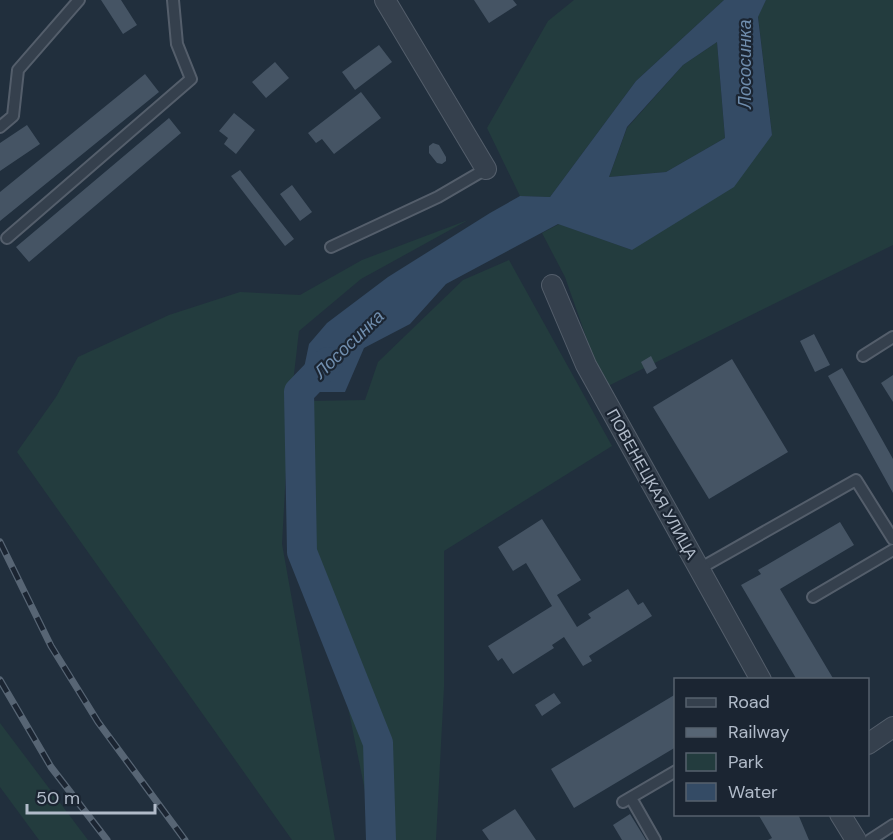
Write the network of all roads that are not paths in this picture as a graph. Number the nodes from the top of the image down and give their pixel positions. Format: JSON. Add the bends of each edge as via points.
{"nodes":[{"id":1,"x":79,"y":0,"type":"edge"},
{"id":2,"x":173,"y":0,"type":"edge"},
{"id":3,"x":385,"y":0,"type":"edge"},
{"id":4,"x":0,"y":128,"type":"edge"},
{"id":5,"x":486,"y":169,"type":"joint"},
{"id":6,"x":8,"y":238,"type":"dead end"},
{"id":7,"x":331,"y":247,"type":"dead end"},
{"id":8,"x":552,"y":285,"type":"dead end"},
{"id":9,"x":893,"y":337,"type":"edge"},
{"id":10,"x":863,"y":356,"type":"dead end"},
{"id":11,"x":893,"y":539,"type":"edge"},
{"id":12,"x":893,"y":550,"type":"edge"},
{"id":13,"x":699,"y":569,"type":"junction"},
{"id":14,"x":813,"y":597,"type":"dead end"},
{"id":15,"x":760,"y":678,"type":"edge"},
{"id":16,"x":893,"y":727,"type":"edge"},
{"id":17,"x":869,"y":743,"type":"edge"},
{"id":18,"x":674,"y":772,"type":"edge"},
{"id":19,"x":841,"y":816,"type":"edge"},
{"id":20,"x":893,"y":825,"type":"edge"},
{"id":21,"x":655,"y":840,"type":"edge"},
{"id":22,"x":856,"y":840,"type":"edge"},
{"id":23,"x":870,"y":840,"type":"edge"}],
"edges":[{"from":1,"to":4,"type":"lane","via":[[18,70],[13,116]]},
{"from":2,"to":6,"type":"lane","via":[[177,44],[191,79]]},
{"from":3,"to":5,"type":"street"},
{"from":5,"to":7,"type":"lane","via":[[438,197]]},
{"from":8,"to":13,"type":"street","name":"ПОВЕНЕЦКАЯ УЛИЦА","via":[[586,365]]},
{"from":9,"to":10,"type":"lane"},
{"from":11,"to":13,"type":"lane","via":[[856,480]]},
{"from":12,"to":14,"type":"lane"},
{"from":13,"to":15,"type":"street","name":"ПОВЕНЕЦКАЯ УЛИЦА"},
{"from":16,"to":17,"type":"street"},
{"from":18,"to":21,"type":"lane","via":[[627,800]]},
{"from":19,"to":22,"type":"street"},
{"from":20,"to":23,"type":"lane"}]}
